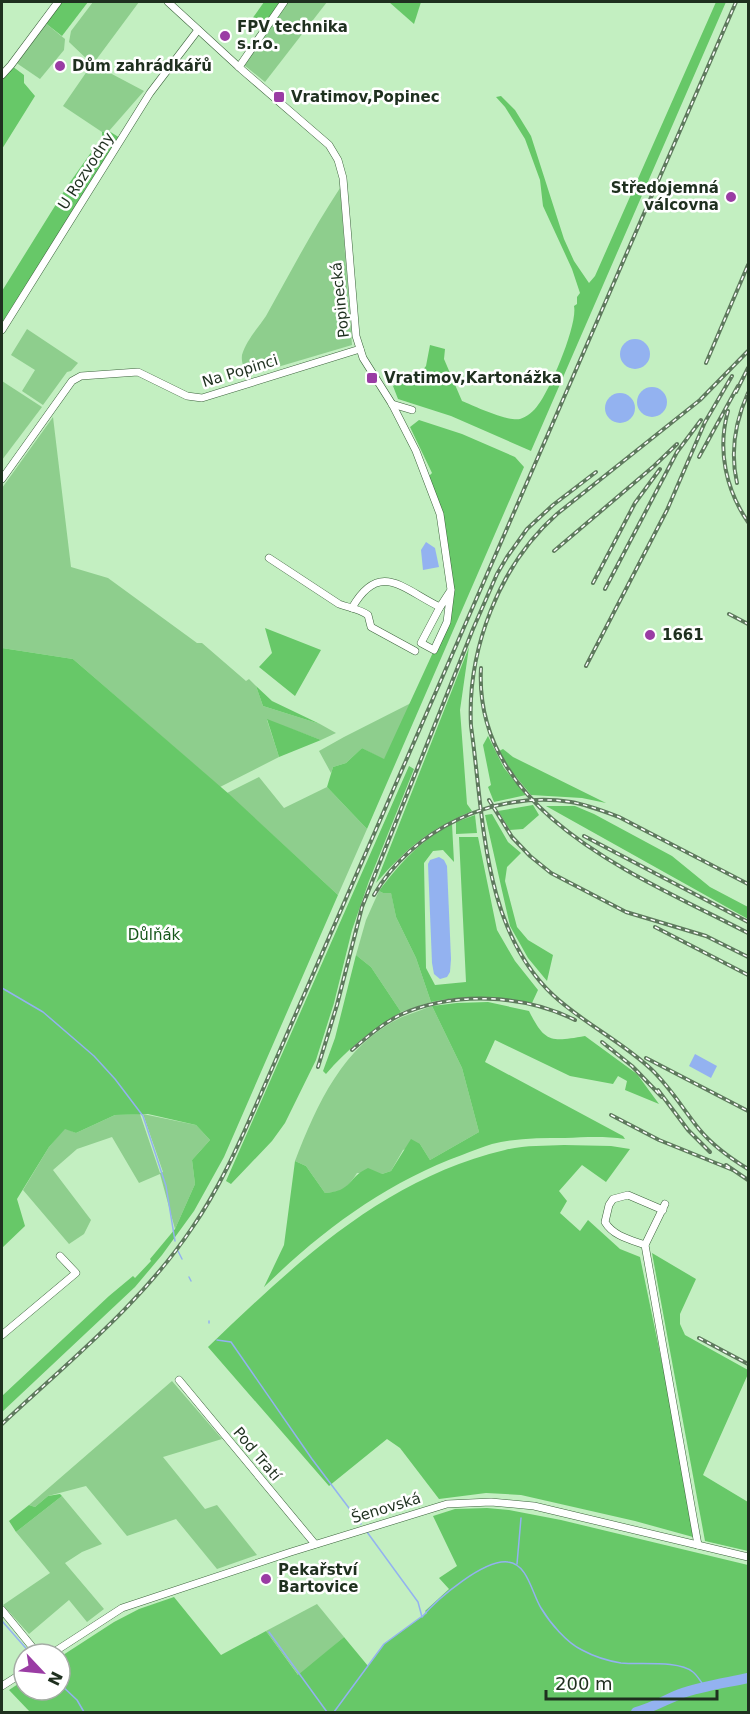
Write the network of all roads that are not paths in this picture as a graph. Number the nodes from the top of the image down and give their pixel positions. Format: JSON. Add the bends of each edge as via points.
{"nodes":[{"id":1,"x":58,"y":2,"type":"edge"},
{"id":2,"x":168,"y":2,"type":"edge"},
{"id":3,"x":284,"y":2,"type":"edge"},
{"id":4,"x":198,"y":30,"type":"junction"},
{"id":5,"x":239,"y":67,"type":"junction"},
{"id":6,"x":2,"y":75,"type":"edge"},
{"id":7,"x":2,"y":330,"type":"edge"},
{"id":8,"x":360,"y":349,"type":"junction"},
{"id":9,"x":392,"y":404,"type":"junction"},
{"id":10,"x":412,"y":410,"type":"dead end"},
{"id":11,"x":2,"y":479,"type":"edge"},
{"id":12,"x":269,"y":558,"type":"dead end"},
{"id":13,"x":451,"y":590,"type":"junction"},
{"id":14,"x":440,"y":607,"type":"junction"},
{"id":15,"x":352,"y":608,"type":"junction"},
{"id":16,"x":415,"y":651,"type":"dead end"},
{"id":17,"x":645,"y":1245,"type":"junction"},
{"id":18,"x":60,"y":1256,"type":"dead end"},
{"id":19,"x":2,"y":1335,"type":"edge"},
{"id":20,"x":178,"y":1380,"type":"dead end"},
{"id":21,"x":315,"y":1544,"type":"junction"},
{"id":22,"x":698,"y":1545,"type":"junction"},
{"id":23,"x":748,"y":1557,"type":"edge"},
{"id":24,"x":2,"y":1610,"type":"edge"},
{"id":25,"x":28,"y":1642,"type":"edge"},
{"id":26,"x":70,"y":1642,"type":"edge"}],
"edges":[{"from":1,"to":6,"type":"street"},
{"from":2,"to":4,"type":"street","name":"Popinecká"},
{"from":3,"to":5,"type":"street"},
{"from":4,"to":5,"type":"street","name":"Popinecká"},
{"from":4,"to":7,"type":"street","name":"U Rozvodny","via":[[150,93]]},
{"from":5,"to":8,"type":"street","name":"Popinecká","via":[[329,144],[338,160]]},
{"from":8,"to":9,"type":"street","name":"Popinecká"},
{"from":8,"to":11,"type":"street","name":"Na Popinci","via":[[202,398],[187,396],[138,372],[81,376],[72,381]]},
{"from":9,"to":10,"type":"street"},
{"from":9,"to":13,"type":"street","name":"Popinecká","via":[[416,451],[440,514]]},
{"from":12,"to":15,"type":"street","via":[[339,604]]},
{"from":13,"to":14,"type":"street"},
{"from":13,"to":14,"type":"street","name":"Popinecká","via":[[447,622],[434,650],[421,643]]},
{"from":14,"to":15,"type":"street","via":[[385,580],[368,588]]},
{"from":15,"to":16,"type":"street","via":[[368,615],[371,627]]},
{"from":17,"to":17,"type":"street","via":[[664,1207],[628,1195],[613,1199],[605,1222],[608,1227]]},
{"from":17,"to":22,"type":"street"},
{"from":18,"to":19,"type":"street","via":[[76,1273]]},
{"from":20,"to":21,"type":"street","name":"Pod Tratí"},
{"from":21,"to":22,"type":"street","name":"Šenovská","via":[[437,1507],[470,1502],[534,1506]]},
{"from":21,"to":26,"type":"street","name":"Šenovská","via":[[122,1608]]},
{"from":22,"to":23,"type":"street","name":"Šenovská"},
{"from":24,"to":25,"type":"street"}]}
